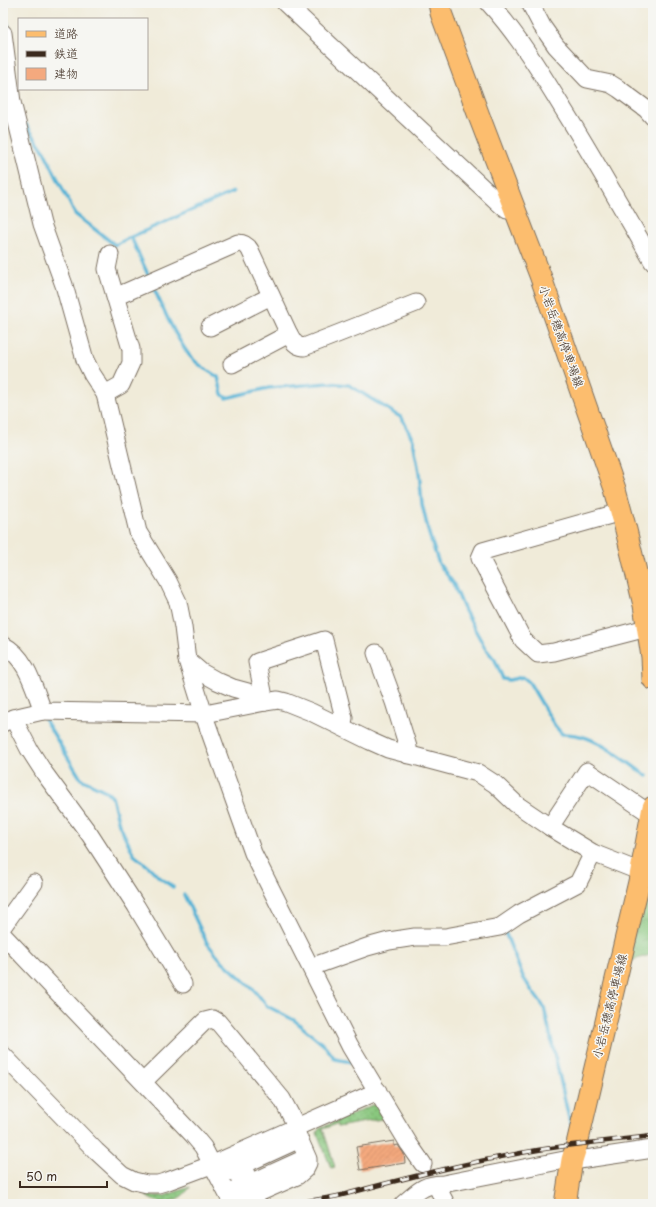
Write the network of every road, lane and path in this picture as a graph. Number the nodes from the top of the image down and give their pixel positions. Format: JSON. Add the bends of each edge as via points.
{"nodes":[{"id":1,"x":285,"y":3,"type":"edge"},
{"id":2,"x":439,"y":3,"type":"edge"},
{"id":3,"x":489,"y":3,"type":"edge"},
{"id":4,"x":530,"y":3,"type":"edge"},
{"id":5,"x":3,"y":33,"type":"edge"},
{"id":6,"x":653,"y":117,"type":"edge"},
{"id":7,"x":514,"y":210,"type":"junction"},
{"id":8,"x":110,"y":254,"type":"dead end"},
{"id":9,"x":653,"y":262,"type":"edge"},
{"id":10,"x":115,"y":296,"type":"junction"},
{"id":11,"x":271,"y":296,"type":"junction"},
{"id":12,"x":416,"y":303,"type":"dead end"},
{"id":13,"x":210,"y":328,"type":"dead end"},
{"id":14,"x":289,"y":334,"type":"junction"},
{"id":15,"x":232,"y":364,"type":"dead end"},
{"id":16,"x":105,"y":394,"type":"junction"},
{"id":17,"x":622,"y":512,"type":"junction"},
{"id":18,"x":647,"y":628,"type":"junction"},
{"id":19,"x":3,"y":645,"type":"edge"},
{"id":20,"x":376,"y":653,"type":"dead end"},
{"id":21,"x":186,"y":660,"type":"junction"},
{"id":22,"x":653,"y":678,"type":"edge"},
{"id":23,"x":265,"y":702,"type":"junction"},
{"id":24,"x":43,"y":711,"type":"junction"},
{"id":25,"x":205,"y":714,"type":"junction"},
{"id":26,"x":8,"y":721,"type":"edge"},
{"id":27,"x":342,"y":727,"type":"junction"},
{"id":28,"x":408,"y":755,"type":"junction"},
{"id":29,"x":652,"y":811,"type":"edge"},
{"id":30,"x":550,"y":827,"type":"junction"},
{"id":31,"x":593,"y":853,"type":"junction"},
{"id":32,"x":647,"y":874,"type":"edge"},
{"id":33,"x":34,"y":883,"type":"dead end"},
{"id":34,"x":3,"y":926,"type":"edge"},
{"id":35,"x":3,"y":934,"type":"edge"},
{"id":36,"x":311,"y":967,"type":"junction"},
{"id":37,"x":183,"y":984,"type":"dead end"},
{"id":38,"x":3,"y":1055,"type":"edge"},
{"id":39,"x":143,"y":1082,"type":"junction"},
{"id":40,"x":378,"y":1091,"type":"junction"},
{"id":41,"x":294,"y":1134,"type":"junction"},
{"id":42,"x":653,"y":1149,"type":"edge"},
{"id":43,"x":423,"y":1164,"type":"dead end"},
{"id":44,"x":211,"y":1165,"type":"junction"},
{"id":45,"x":436,"y":1185,"type":"junction"},
{"id":46,"x":403,"y":1204,"type":"edge"},
{"id":47,"x":446,"y":1204,"type":"edge"},
{"id":48,"x":565,"y":1204,"type":"edge"}],
"edges":[{"from":1,"to":7,"type":"street","via":[[500,204],[507,210]]},
{"from":2,"to":7,"type":"main road","name":"小岩岳穂高停車場線"},
{"from":3,"to":9,"type":"street","via":[[516,36],[584,141]]},
{"from":4,"to":6,"type":"street","via":[[556,46],[587,79],[611,84]]},
{"from":5,"to":16,"type":"street","via":[[12,102],[42,224],[64,285],[85,360]]},
{"from":7,"to":17,"type":"main road","name":"小岩岳穂高停車場線","via":[[540,275]]},
{"from":8,"to":10,"type":"street","via":[[107,269]]},
{"from":10,"to":11,"type":"street","via":[[238,243],[247,245]]},
{"from":10,"to":16,"type":"street","via":[[131,349],[131,362],[121,385]]},
{"from":11,"to":13,"type":"street"},
{"from":11,"to":14,"type":"street"},
{"from":12,"to":14,"type":"street","via":[[304,347],[294,342]]},
{"from":14,"to":15,"type":"street"},
{"from":16,"to":21,"type":"street","via":[[138,532],[178,602]]},
{"from":17,"to":18,"type":"main road","name":"小岩岳穂高停車場線"},
{"from":17,"to":18,"type":"street","via":[[483,551],[480,558],[523,640],[538,654]]},
{"from":18,"to":22,"type":"main road","name":"小岩岳穂高停車場線"},
{"from":19,"to":24,"type":"street","via":[[20,659]]},
{"from":20,"to":28,"type":"street","via":[[394,702],[408,747]]},
{"from":21,"to":23,"type":"street","via":[[217,681],[255,694]]},
{"from":21,"to":25,"type":"street"},
{"from":23,"to":25,"type":"street"},
{"from":23,"to":27,"type":"street","via":[[286,702]]},
{"from":23,"to":27,"type":"street","via":[[257,662],[324,640],[344,718]]},
{"from":24,"to":25,"type":"street"},
{"from":24,"to":26,"type":"street"},
{"from":25,"to":36,"type":"street","via":[[253,852]]},
{"from":26,"to":37,"type":"street","via":[[90,835]]},
{"from":27,"to":28,"type":"street"},
{"from":28,"to":30,"type":"street","via":[[478,773]]},
{"from":29,"to":30,"type":"street","via":[[587,771]]},
{"from":29,"to":32,"type":"main road","name":"小岩岳穂高停車場線"},
{"from":30,"to":31,"type":"street"},
{"from":31,"to":32,"type":"street"},
{"from":31,"to":36,"type":"street","via":[[578,883],[500,927],[445,937],[415,937],[389,941]]},
{"from":32,"to":48,"type":"main road","name":"小岩岳穂高停車場線","via":[[572,1160]]},
{"from":33,"to":34,"type":"street"},
{"from":35,"to":39,"type":"street"},
{"from":36,"to":40,"type":"street","via":[[350,1046]]},
{"from":38,"to":44,"type":"street","via":[[122,1175],[134,1181],[158,1184]]},
{"from":39,"to":41,"type":"street","via":[[204,1022],[213,1018],[282,1099]]},
{"from":39,"to":44,"type":"street","via":[[203,1147]]},
{"from":40,"to":41,"type":"street"},
{"from":40,"to":43,"type":"street"},
{"from":41,"to":41,"type":"street","via":[[226,1165],[225,1173],[235,1169],[243,1185],[238,1188],[240,1192],[245,1192],[294,1171],[299,1161],[251,1182],[243,1165],[293,1142]]},
{"from":41,"to":44,"type":"street"},
{"from":41,"to":44,"type":"street","via":[[297,1134],[308,1159],[305,1169],[297,1176],[240,1200],[228,1195]]},
{"from":42,"to":45,"type":"street","via":[[572,1160]]},
{"from":45,"to":46,"type":"street","via":[[422,1188]]},
{"from":45,"to":47,"type":"street"}]}
